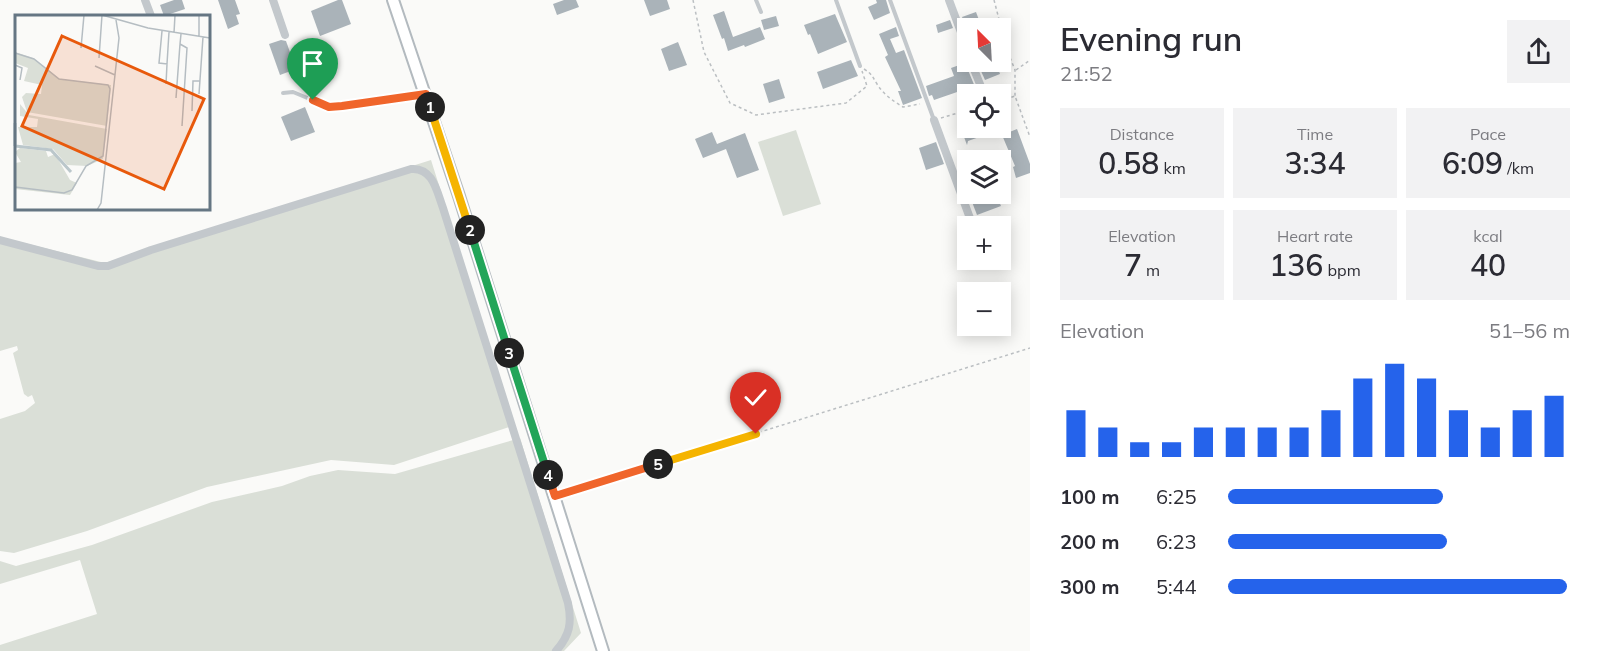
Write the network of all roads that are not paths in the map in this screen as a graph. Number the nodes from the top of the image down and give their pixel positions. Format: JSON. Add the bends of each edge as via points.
{"nodes":[{"id":1,"x":145,"y":0,"type":"edge"},
{"id":2,"x":273,"y":0,"type":"edge"},
{"id":3,"x":393,"y":0,"type":"edge"},
{"id":4,"x":756,"y":0,"type":"edge"},
{"id":5,"x":836,"y":0,"type":"edge"},
{"id":6,"x":890,"y":0,"type":"edge"},
{"id":7,"x":949,"y":0,"type":"edge"},
{"id":8,"x":760,"y":12,"type":"dead end"},
{"id":9,"x":151,"y":15,"type":"edge"},
{"id":10,"x":957,"y":21,"type":"edge"},
{"id":11,"x":285,"y":35,"type":"dead end"},
{"id":12,"x":860,"y":66,"type":"road end"},
{"id":13,"x":283,"y":93,"type":"dead end"},
{"id":14,"x":426,"y":94,"type":"junction"},
{"id":15,"x":934,"y":120,"type":"joint"},
{"id":16,"x":969,"y":216,"type":"edge"},
{"id":17,"x":0,"y":240,"type":"edge"},
{"id":18,"x":556,"y":651,"type":"edge"},
{"id":19,"x":603,"y":651,"type":"edge"}],
"edges":[{"from":1,"to":9,"type":"street"},
{"from":2,"to":11,"type":"street"},
{"from":3,"to":14,"type":"street"},
{"from":4,"to":8,"type":"lane"},
{"from":5,"to":12,"type":"lane"},
{"from":6,"to":15,"type":"lane"},
{"from":7,"to":10,"type":"street"},
{"from":13,"to":14,"type":"lane","via":[[293,92],[329,107]]},
{"from":14,"to":19,"type":"street"},
{"from":15,"to":16,"type":"street"},
{"from":17,"to":18,"type":"street","via":[[108,266],[411,169],[426,172],[443,208],[568,603],[570,631]]}]}
